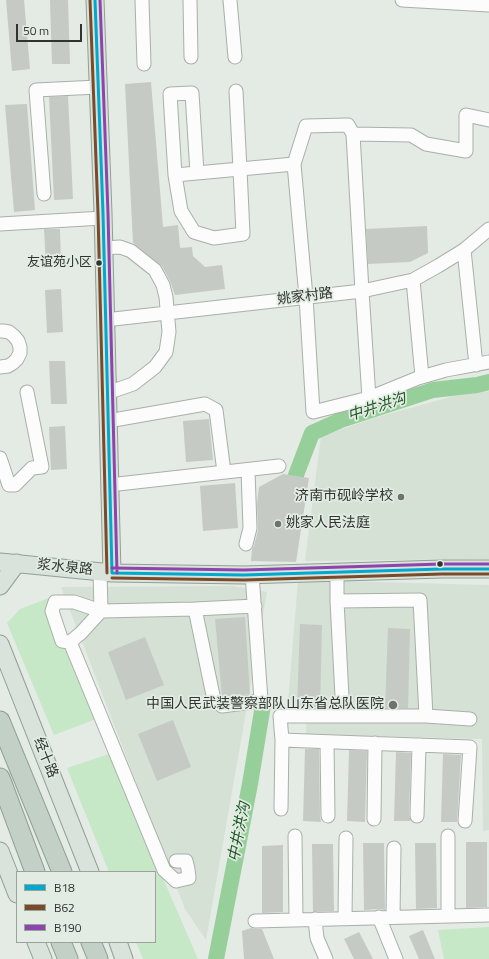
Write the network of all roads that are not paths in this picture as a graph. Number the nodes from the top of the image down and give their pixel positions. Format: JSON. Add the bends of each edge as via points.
{"nodes":[{"id":1,"x":95,"y":0,"type":"edge"},
{"id":2,"x":142,"y":0,"type":"edge"},
{"id":3,"x":190,"y":0,"type":"edge"},
{"id":4,"x":230,"y":0,"type":"edge"},
{"id":5,"x":402,"y":0,"type":"edge"},
{"id":6,"x":489,"y":5,"type":"edge"},
{"id":7,"x":191,"y":57,"type":"dead end"},
{"id":8,"x":235,"y":57,"type":"dead end"},
{"id":9,"x":144,"y":64,"type":"dead end"},
{"id":10,"x":98,"y":86,"type":"junction"},
{"id":11,"x":236,"y":91,"type":"dead end"},
{"id":12,"x":489,"y":120,"type":"edge"},
{"id":13,"x":353,"y":134,"type":"junction"},
{"id":14,"x":294,"y":164,"type":"junction"},
{"id":15,"x":240,"y":169,"type":"junction"},
{"id":16,"x":197,"y":173,"type":"junction"},
{"id":17,"x":175,"y":175,"type":"junction"},
{"id":18,"x":44,"y":194,"type":"dead end"},
{"id":19,"x":103,"y":218,"type":"junction"},
{"id":20,"x":0,"y":224,"type":"edge"},
{"id":21,"x":489,"y":229,"type":"edge"},
{"id":22,"x":104,"y":248,"type":"junction"},
{"id":23,"x":464,"y":250,"type":"junction"},
{"id":24,"x":413,"y":280,"type":"junction"},
{"id":25,"x":362,"y":291,"type":"junction"},
{"id":26,"x":306,"y":297,"type":"junction"},
{"id":27,"x":168,"y":313,"type":"junction"},
{"id":28,"x":105,"y":320,"type":"junction"},
{"id":29,"x":0,"y":331,"type":"edge"},
{"id":30,"x":489,"y":362,"type":"edge"},
{"id":31,"x":476,"y":365,"type":"junction"},
{"id":32,"x":0,"y":367,"type":"edge"},
{"id":33,"x":422,"y":377,"type":"junction"},
{"id":34,"x":27,"y":392,"type":"dead end"},
{"id":35,"x":107,"y":393,"type":"junction"},
{"id":36,"x":369,"y":398,"type":"junction"},
{"id":37,"x":108,"y":421,"type":"junction"},
{"id":38,"x":0,"y":458,"type":"edge"},
{"id":39,"x":279,"y":466,"type":"dead end"},
{"id":40,"x":248,"y":470,"type":"junction"},
{"id":41,"x":224,"y":472,"type":"junction"},
{"id":42,"x":109,"y":485,"type":"junction"},
{"id":43,"x":246,"y":544,"type":"dead end"},
{"id":44,"x":0,"y":562,"type":"edge"},
{"id":45,"x":17,"y":563,"type":"junction"},
{"id":46,"x":489,"y":570,"type":"edge"},
{"id":47,"x":106,"y":572,"type":"junction"},
{"id":48,"x":337,"y":573,"type":"junction"},
{"id":49,"x":252,"y":574,"type":"junction"},
{"id":50,"x":0,"y":586,"type":"edge"},
{"id":51,"x":338,"y":601,"type":"junction"},
{"id":52,"x":254,"y":606,"type":"junction"},
{"id":53,"x":195,"y":609,"type":"junction"},
{"id":54,"x":101,"y":611,"type":"junction"},
{"id":55,"x":70,"y":642,"type":"junction"},
{"id":56,"x":0,"y":644,"type":"edge"},
{"id":57,"x":343,"y":716,"type":"junction"},
{"id":58,"x":426,"y":716,"type":"junction"},
{"id":59,"x":470,"y":719,"type":"dead end"},
{"id":60,"x":0,"y":721,"type":"edge"},
{"id":61,"x":282,"y":740,"type":"junction"},
{"id":62,"x":327,"y":742,"type":"junction"},
{"id":63,"x":374,"y":744,"type":"junction"},
{"id":64,"x":419,"y":745,"type":"junction"},
{"id":65,"x":0,"y":778,"type":"edge"},
{"id":66,"x":281,"y":809,"type":"dead end"},
{"id":67,"x":328,"y":816,"type":"dead end"},
{"id":68,"x":417,"y":816,"type":"dead end"},
{"id":69,"x":374,"y":819,"type":"dead end"},
{"id":70,"x":466,"y":821,"type":"dead end"},
{"id":71,"x":295,"y":836,"type":"dead end"},
{"id":72,"x":448,"y":836,"type":"dead end"},
{"id":73,"x":346,"y":838,"type":"dead end"},
{"id":74,"x":394,"y":848,"type":"dead end"},
{"id":75,"x":0,"y":851,"type":"edge"},
{"id":76,"x":176,"y":861,"type":"dead end"},
{"id":77,"x":35,"y":871,"type":"edge"},
{"id":78,"x":62,"y":871,"type":"edge"},
{"id":79,"x":90,"y":871,"type":"edge"},
{"id":80,"x":16,"y":891,"type":"edge"},
{"id":81,"x":489,"y":915,"type":"edge"},
{"id":82,"x":448,"y":916,"type":"junction"},
{"id":83,"x":393,"y":917,"type":"junction"},
{"id":84,"x":345,"y":918,"type":"junction"},
{"id":85,"x":379,"y":918,"type":"junction"},
{"id":86,"x":315,"y":919,"type":"junction"},
{"id":87,"x":296,"y":920,"type":"junction"},
{"id":88,"x":255,"y":921,"type":"dead end"},
{"id":89,"x":36,"y":943,"type":"edge"},
{"id":90,"x":91,"y":943,"type":"edge"},
{"id":91,"x":118,"y":943,"type":"edge"},
{"id":92,"x":43,"y":959,"type":"edge"},
{"id":93,"x":98,"y":959,"type":"edge"},
{"id":94,"x":124,"y":959,"type":"edge"},
{"id":95,"x":326,"y":959,"type":"edge"},
{"id":96,"x":396,"y":959,"type":"edge"}],
"edges":[{"from":1,"to":10,"type":"main road"},
{"from":2,"to":9,"type":"street"},
{"from":3,"to":7,"type":"street"},
{"from":4,"to":8,"type":"street"},
{"from":5,"to":6,"type":"street"},
{"from":10,"to":18,"type":"street","via":[[36,90]]},
{"from":10,"to":19,"type":"main road"},
{"from":11,"to":15,"type":"street"},
{"from":12,"to":13,"type":"street","via":[[466,115],[466,151],[426,144],[411,135]]},
{"from":13,"to":14,"type":"street","via":[[348,125],[306,126]]},
{"from":13,"to":25,"type":"street"},
{"from":14,"to":15,"type":"street"},
{"from":14,"to":26,"type":"street"},
{"from":15,"to":16,"type":"street"},
{"from":15,"to":17,"type":"street","via":[[243,234],[214,238],[194,232],[181,211]]},
{"from":16,"to":17,"type":"street"},
{"from":16,"to":17,"type":"street","via":[[192,93],[170,94]]},
{"from":19,"to":20,"type":"street"},
{"from":19,"to":22,"type":"main road"},
{"from":21,"to":23,"type":"street","name":"姚家村路"},
{"from":22,"to":27,"type":"street","via":[[120,247],[131,251],[155,270],[163,285]]},
{"from":22,"to":28,"type":"main road"},
{"from":23,"to":24,"type":"street","name":"姚家村路"},
{"from":23,"to":31,"type":"street"},
{"from":24,"to":25,"type":"street","name":"姚家村路"},
{"from":24,"to":33,"type":"street"},
{"from":25,"to":26,"type":"street","name":"姚家村路"},
{"from":25,"to":36,"type":"street"},
{"from":26,"to":27,"type":"street","name":"姚家村路"},
{"from":26,"to":36,"type":"street","via":[[313,412]]},
{"from":27,"to":28,"type":"street","name":"姚家村路"},
{"from":27,"to":35,"type":"street","via":[[166,352],[155,367],[133,384]]},
{"from":28,"to":35,"type":"main road"},
{"from":29,"to":32,"type":"street","via":[[9,332],[14,336],[18,341],[20,353],[13,363]]},
{"from":30,"to":31,"type":"street"},
{"from":31,"to":33,"type":"street"},
{"from":33,"to":36,"type":"street"},
{"from":34,"to":38,"type":"street","via":[[42,467],[32,468],[15,485],[9,485]]},
{"from":35,"to":37,"type":"main road"},
{"from":37,"to":41,"type":"street","via":[[205,404],[216,410]]},
{"from":37,"to":42,"type":"main road"},
{"from":39,"to":40,"type":"street"},
{"from":40,"to":41,"type":"street"},
{"from":40,"to":43,"type":"street","via":[[250,528]]},
{"from":41,"to":42,"type":"street"},
{"from":42,"to":47,"type":"main road"},
{"from":44,"to":45,"type":"main road","name":"浆水泉路"},
{"from":45,"to":47,"type":"main road","name":"浆水泉路"},
{"from":45,"to":50,"type":"main road"},
{"from":46,"to":48,"type":"main road","name":"浆水泉路"},
{"from":47,"to":49,"type":"main road","name":"浆水泉路"},
{"from":47,"to":54,"type":"street"},
{"from":48,"to":49,"type":"main road","name":"浆水泉路"},
{"from":48,"to":51,"type":"street"},
{"from":49,"to":52,"type":"street"},
{"from":51,"to":57,"type":"street"},
{"from":51,"to":58,"type":"street","via":[[420,600]]},
{"from":52,"to":53,"type":"street"},
{"from":52,"to":53,"type":"street","via":[[261,700],[222,706],[214,700]]},
{"from":53,"to":54,"type":"street"},
{"from":54,"to":55,"type":"street"},
{"from":54,"to":55,"type":"street","via":[[74,602],[55,602],[52,611],[62,641]]},
{"from":55,"to":76,"type":"street","via":[[164,870],[176,881],[189,878],[186,861]]},
{"from":56,"to":79,"type":"main road","name":"经十路"},
{"from":57,"to":58,"type":"street"},
{"from":57,"to":61,"type":"street","via":[[280,716]]},
{"from":58,"to":59,"type":"street"},
{"from":60,"to":78,"type":"highway","name":"经十路"},
{"from":61,"to":62,"type":"street"},
{"from":61,"to":66,"type":"street"},
{"from":62,"to":63,"type":"street"},
{"from":62,"to":67,"type":"street"},
{"from":63,"to":64,"type":"street"},
{"from":63,"to":69,"type":"street"},
{"from":64,"to":68,"type":"street"},
{"from":64,"to":70,"type":"street","via":[[470,747]]},
{"from":65,"to":77,"type":"highway"},
{"from":71,"to":87,"type":"street"},
{"from":72,"to":82,"type":"street"},
{"from":73,"to":84,"type":"street"},
{"from":74,"to":83,"type":"street"},
{"from":75,"to":80,"type":"main road"},
{"from":81,"to":82,"type":"street"},
{"from":82,"to":83,"type":"street"},
{"from":83,"to":85,"type":"street"},
{"from":84,"to":85,"type":"street"},
{"from":84,"to":86,"type":"street"},
{"from":85,"to":96,"type":"street"},
{"from":86,"to":87,"type":"street"},
{"from":86,"to":95,"type":"street","via":[[317,938]]},
{"from":87,"to":88,"type":"street"},
{"from":89,"to":92,"type":"main road"},
{"from":90,"to":93,"type":"highway"},
{"from":91,"to":94,"type":"main road"}]}
